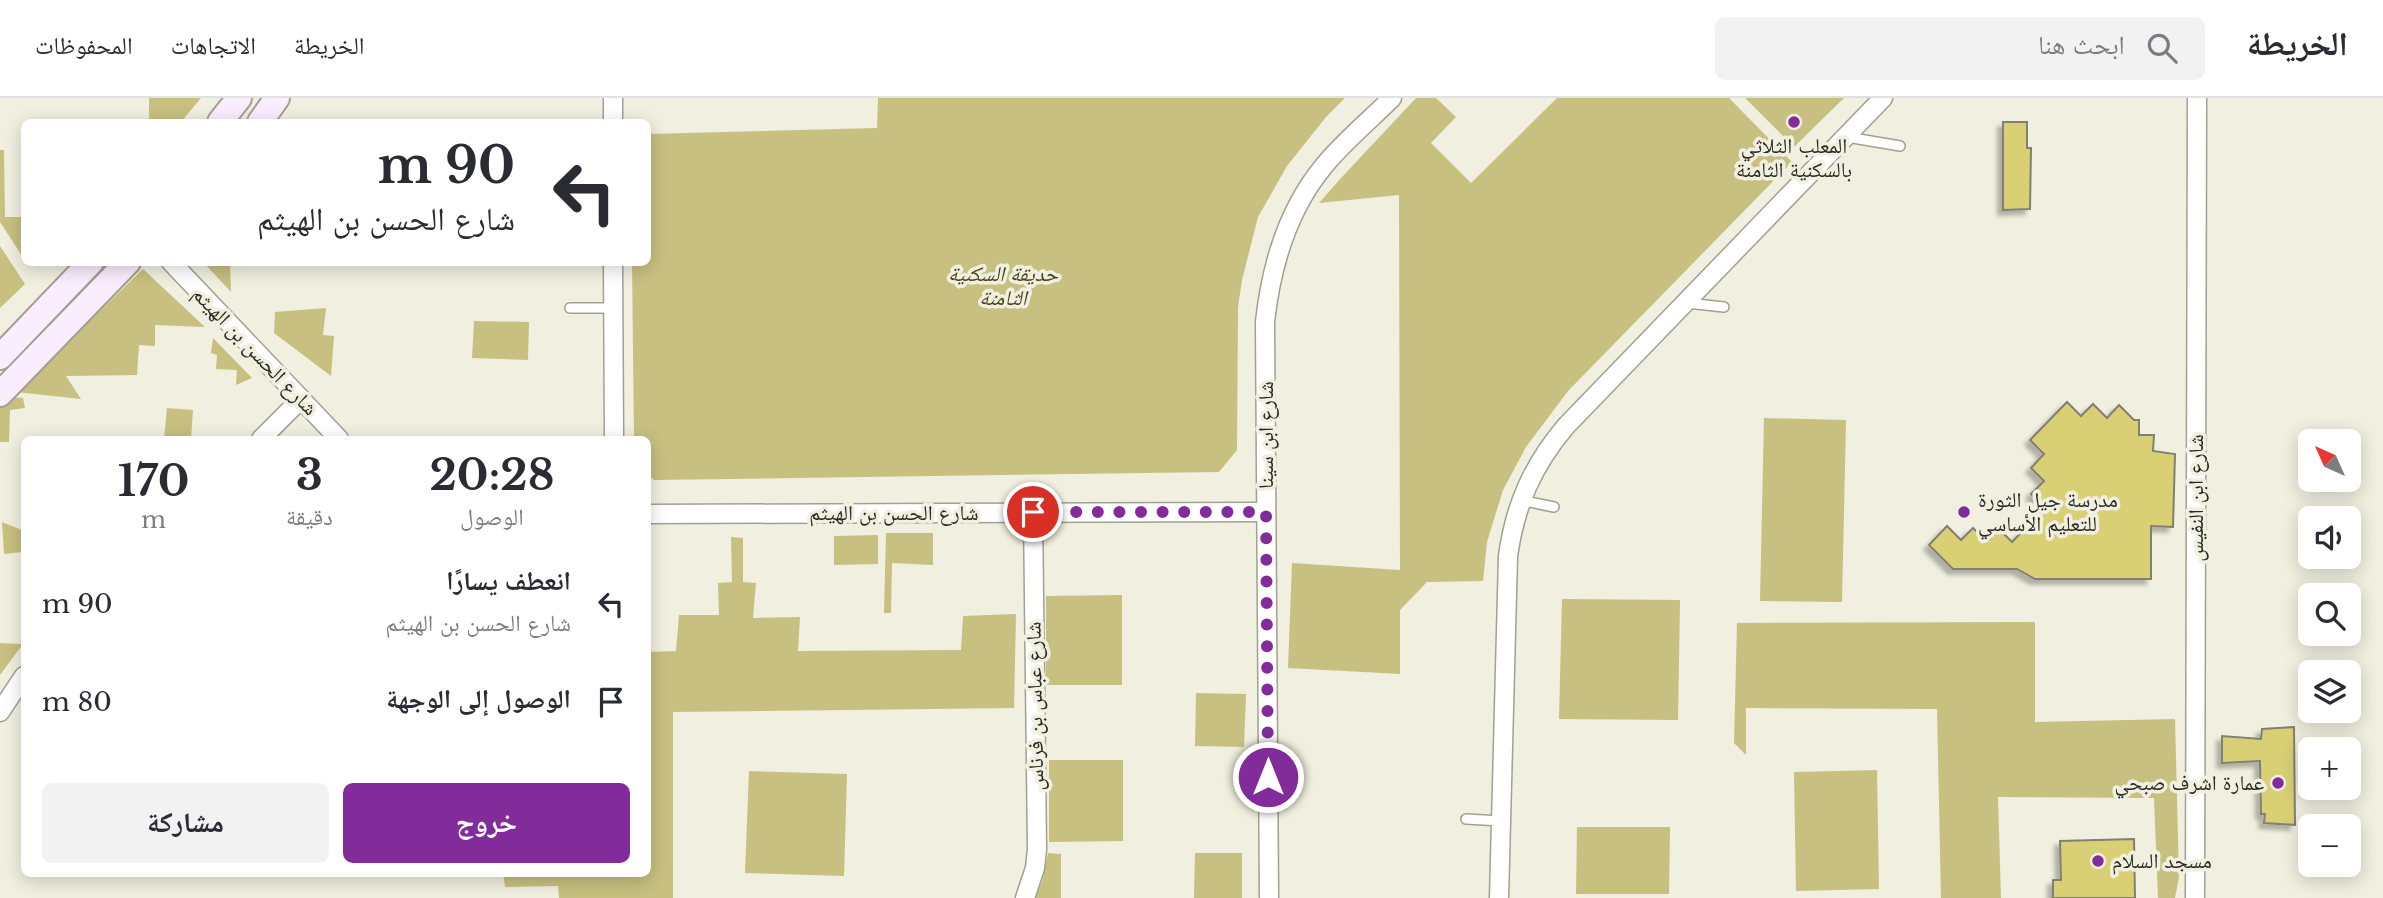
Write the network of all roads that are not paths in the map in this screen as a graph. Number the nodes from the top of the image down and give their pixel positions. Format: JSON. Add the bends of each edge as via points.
{"nodes":[{"id":1,"x":239,"y":98,"type":"edge"},
{"id":2,"x":277,"y":98,"type":"edge"},
{"id":3,"x":613,"y":98,"type":"edge"},
{"id":4,"x":1392,"y":98,"type":"edge"},
{"id":5,"x":1883,"y":98,"type":"edge"},
{"id":6,"x":2197,"y":98,"type":"edge"},
{"id":7,"x":222,"y":119,"type":"edge"},
{"id":8,"x":262,"y":119,"type":"edge"},
{"id":9,"x":613,"y":119,"type":"edge"},
{"id":10,"x":1845,"y":137,"type":"junction"},
{"id":11,"x":1900,"y":146,"type":"dead end"},
{"id":12,"x":87,"y":266,"type":"edge"},
{"id":13,"x":124,"y":266,"type":"edge"},
{"id":14,"x":175,"y":266,"type":"edge"},
{"id":15,"x":613,"y":266,"type":"edge"},
{"id":16,"x":1685,"y":303,"type":"junction"},
{"id":17,"x":1724,"y":307,"type":"dead end"},
{"id":18,"x":570,"y":308,"type":"dead end"},
{"id":19,"x":613,"y":308,"type":"junction"},
{"id":20,"x":0,"y":357,"type":"edge"},
{"id":21,"x":0,"y":394,"type":"edge"},
{"id":22,"x":301,"y":399,"type":"junction"},
{"id":23,"x":264,"y":436,"type":"edge"},
{"id":24,"x":336,"y":436,"type":"edge"},
{"id":25,"x":614,"y":436,"type":"edge"},
{"id":26,"x":1520,"y":500,"type":"junction"},
{"id":27,"x":1554,"y":508,"type":"dead end"},
{"id":28,"x":1033,"y":512,"type":"junction"},
{"id":29,"x":1266,"y":512,"type":"junction"},
{"id":30,"x":651,"y":514,"type":"edge"},
{"id":31,"x":21,"y":680,"type":"edge"},
{"id":32,"x":0,"y":712,"type":"edge"},
{"id":33,"x":1466,"y":820,"type":"dead end"},
{"id":34,"x":1501,"y":821,"type":"junction"},
{"id":35,"x":1025,"y":898,"type":"edge"},
{"id":36,"x":1269,"y":898,"type":"edge"},
{"id":37,"x":1499,"y":898,"type":"edge"},
{"id":38,"x":2195,"y":898,"type":"edge"}],
"edges":[{"from":1,"to":7,"type":"main road"},
{"from":2,"to":8,"type":"main road"},
{"from":3,"to":9,"type":"street"},
{"from":4,"to":29,"type":"street","name":"شارع ابن سينا","via":[[1323,166],[1297,208],[1278,252],[1265,322]]},
{"from":5,"to":10,"type":"street"},
{"from":6,"to":38,"type":"street","name":"شارع ابن النفيس"},
{"from":10,"to":11,"type":"lane"},
{"from":10,"to":16,"type":"street"},
{"from":12,"to":20,"type":"main road"},
{"from":13,"to":21,"type":"main road"},
{"from":14,"to":22,"type":"street","name":"شارع الحسن بن الهيثم"},
{"from":15,"to":19,"type":"street"},
{"from":16,"to":17,"type":"lane"},
{"from":16,"to":26,"type":"street","via":[[1550,445]]},
{"from":18,"to":19,"type":"lane"},
{"from":19,"to":25,"type":"street"},
{"from":22,"to":23,"type":"street"},
{"from":22,"to":24,"type":"street","name":"شارع الحسن بن الهيثم"},
{"from":26,"to":27,"type":"lane"},
{"from":26,"to":34,"type":"street","via":[[1508,556]]},
{"from":28,"to":29,"type":"street","name":"شارع الحسن بن الهيثم"},
{"from":28,"to":30,"type":"street","name":"شارع الحسن بن الهيثم"},
{"from":28,"to":35,"type":"street","name":"شارع عباس بن فرناس","via":[[1037,849]]},
{"from":29,"to":36,"type":"street","name":"شارع ابن سينا"},
{"from":31,"to":32,"type":"street"},
{"from":33,"to":34,"type":"lane"},
{"from":34,"to":37,"type":"street"}]}
